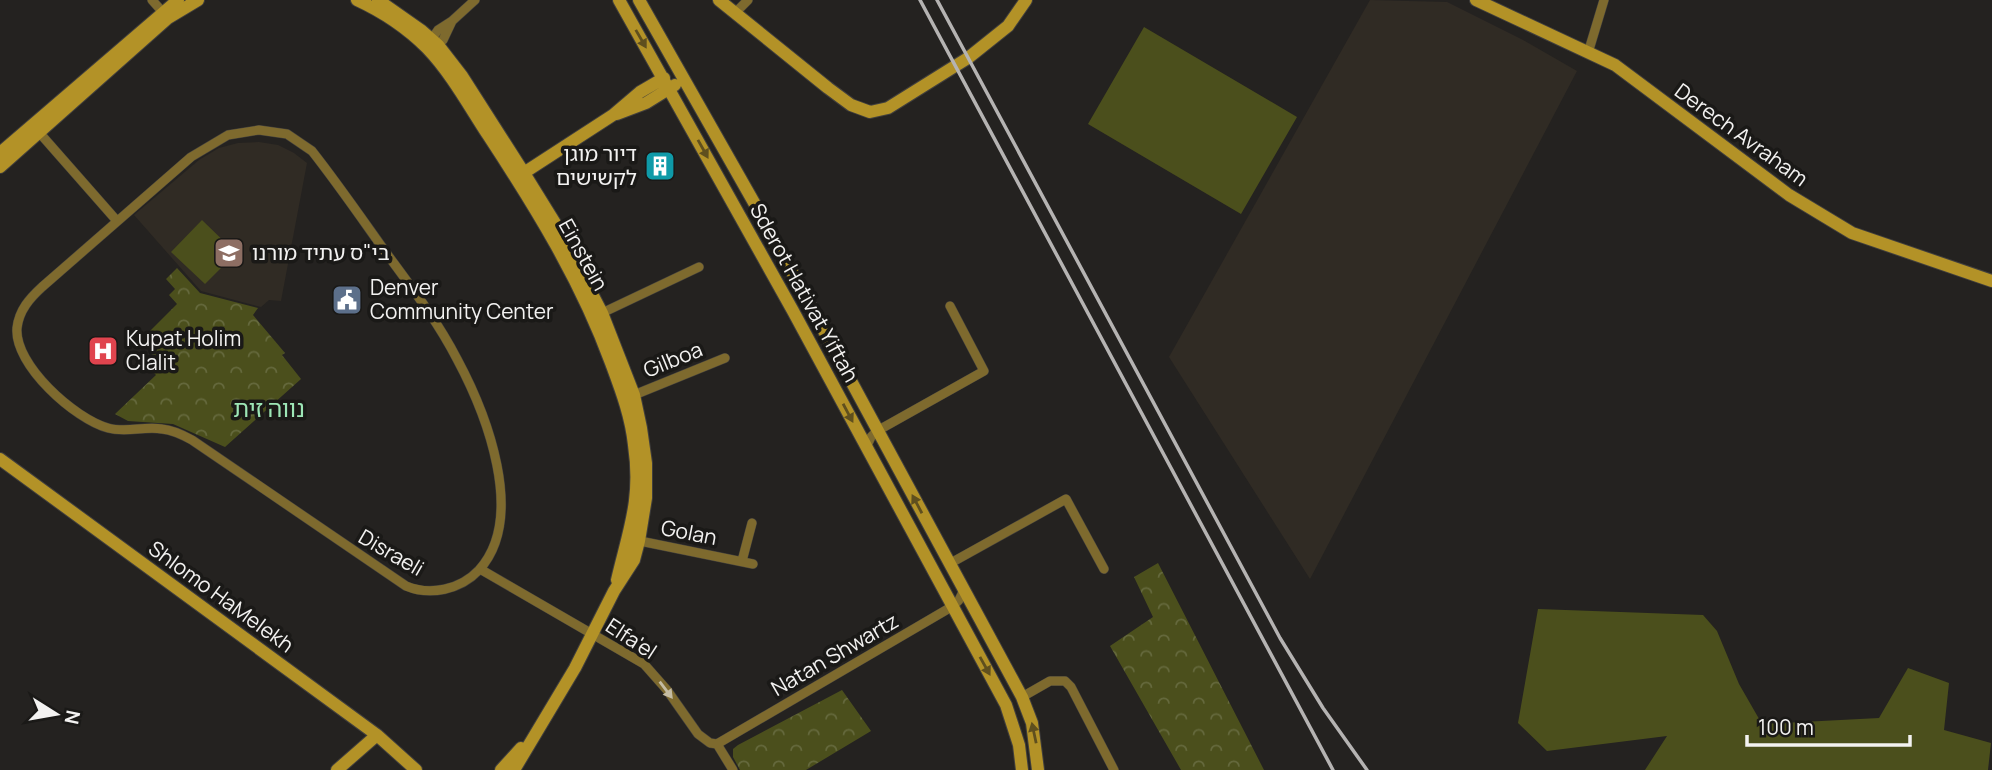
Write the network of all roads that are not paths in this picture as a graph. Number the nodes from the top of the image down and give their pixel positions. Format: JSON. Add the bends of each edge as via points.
{"nodes":[{"id":1,"x":152,"y":0,"type":"edge"},
{"id":2,"x":178,"y":0,"type":"edge"},
{"id":3,"x":198,"y":0,"type":"edge"},
{"id":4,"x":357,"y":0,"type":"edge"},
{"id":5,"x":378,"y":0,"type":"edge"},
{"id":6,"x":475,"y":0,"type":"edge"},
{"id":7,"x":619,"y":0,"type":"edge"},
{"id":8,"x":639,"y":0,"type":"edge"},
{"id":9,"x":719,"y":0,"type":"edge"},
{"id":10,"x":748,"y":0,"type":"edge"},
{"id":11,"x":1026,"y":0,"type":"edge"},
{"id":12,"x":1476,"y":0,"type":"edge"},
{"id":13,"x":1604,"y":0,"type":"edge"},
{"id":14,"x":736,"y":12,"type":"junction"},
{"id":15,"x":165,"y":15,"type":"junction"},
{"id":16,"x":432,"y":44,"type":"junction"},
{"id":17,"x":1588,"y":53,"type":"junction"},
{"id":18,"x":681,"y":76,"type":"junction"},
{"id":19,"x":667,"y":84,"type":"junction"},
{"id":20,"x":36,"y":129,"type":"junction"},
{"id":21,"x":0,"y":153,"type":"edge"},
{"id":22,"x":0,"y":167,"type":"edge"},
{"id":23,"x":520,"y":175,"type":"junction"},
{"id":24,"x":117,"y":221,"type":"junction"},
{"id":25,"x":699,"y":267,"type":"dead end"},
{"id":26,"x":1992,"y":281,"type":"edge"},
{"id":27,"x":950,"y":306,"type":"dead end"},
{"id":28,"x":602,"y":313,"type":"junction"},
{"id":29,"x":725,"y":358,"type":"dead end"},
{"id":30,"x":634,"y":395,"type":"junction"},
{"id":31,"x":877,"y":431,"type":"junction"},
{"id":32,"x":866,"y":448,"type":"junction"},
{"id":33,"x":0,"y":459,"type":"edge"},
{"id":34,"x":752,"y":523,"type":"dead end"},
{"id":35,"x":634,"y":540,"type":"junction"},
{"id":36,"x":742,"y":561,"type":"junction"},
{"id":37,"x":753,"y":564,"type":"dead end"},
{"id":38,"x":949,"y":564,"type":"junction"},
{"id":39,"x":480,"y":569,"type":"junction"},
{"id":40,"x":1104,"y":569,"type":"dead end"},
{"id":41,"x":964,"y":590,"type":"junction"},
{"id":42,"x":953,"y":606,"type":"junction"},
{"id":43,"x":593,"y":635,"type":"junction"},
{"id":44,"x":1022,"y":697,"type":"junction"},
{"id":45,"x":377,"y":735,"type":"junction"},
{"id":46,"x":534,"y":735,"type":"junction"},
{"id":47,"x":717,"y":744,"type":"junction"},
{"id":48,"x":337,"y":770,"type":"edge"},
{"id":49,"x":416,"y":770,"type":"edge"},
{"id":50,"x":501,"y":770,"type":"edge"},
{"id":51,"x":514,"y":770,"type":"edge"},
{"id":52,"x":733,"y":770,"type":"edge"},
{"id":53,"x":1022,"y":770,"type":"edge"},
{"id":54,"x":1038,"y":770,"type":"edge"},
{"id":55,"x":1114,"y":770,"type":"edge"}],
"edges":[{"from":1,"to":15,"type":"street"},
{"from":2,"to":15,"type":"street"},
{"from":3,"to":15,"type":"street"},
{"from":4,"to":16,"type":"street","name":"Einstein"},
{"from":5,"to":16,"type":"street","name":"Einstein"},
{"from":6,"to":16,"type":"street"},
{"from":7,"to":19,"type":"street","name":"Sderot Hativat Yiftah","one_way":true},
{"from":8,"to":18,"type":"street","name":"Sderot Hativat Yiftah"},
{"from":9,"to":14,"type":"street"},
{"from":10,"to":14,"type":"street"},
{"from":11,"to":14,"type":"street","via":[[993,39],[878,112],[851,106]]},
{"from":12,"to":17,"type":"street","name":"Derech Avraham"},
{"from":13,"to":17,"type":"street"},
{"from":15,"to":20,"type":"street"},
{"from":16,"to":23,"type":"street","name":"Einstein","via":[[453,82]]},
{"from":17,"to":26,"type":"street","name":"Derech Avraham","via":[[1615,65],[1789,195],[1852,233]]},
{"from":18,"to":19,"type":"street"},
{"from":18,"to":31,"type":"street","name":"Sderot Hativat Yiftah"},
{"from":19,"to":23,"type":"street","via":[[630,99],[613,115]]},
{"from":19,"to":32,"type":"street","name":"Sderot Hativat Yiftah","one_way":true},
{"from":20,"to":21,"type":"street"},
{"from":20,"to":22,"type":"street"},
{"from":20,"to":24,"type":"street"},
{"from":23,"to":28,"type":"street","name":"Einstein","via":[[558,228]]},
{"from":23,"to":35,"type":"street","name":"Einstein","via":[[591,311],[625,399],[638,478]]},
{"from":24,"to":39,"type":"street","name":"Disraeli","via":[[191,157],[228,135],[274,131],[293,137],[312,151],[435,321],[471,390],[486,428],[500,490],[497,534]]},
{"from":24,"to":39,"type":"street","name":"Disraeli","via":[[32,297],[20,316],[18,337],[24,357],[51,390],[109,428],[162,429],[192,440],[406,586],[446,589]]},
{"from":25,"to":28,"type":"street"},
{"from":27,"to":31,"type":"street","via":[[985,371]]},
{"from":28,"to":30,"type":"street","name":"Einstein"},
{"from":29,"to":30,"type":"street","name":"Gilboa"},
{"from":30,"to":35,"type":"street","name":"Einstein","via":[[646,463],[646,498]]},
{"from":31,"to":32,"type":"street"},
{"from":38,"to":31,"type":"street","name":"Sderot Hativat Yiftah","one_way":true},
{"from":32,"to":42,"type":"street","name":"Sderot Hativat Yiftah"},
{"from":33,"to":45,"type":"street","name":"Shlomo HaMelekh"},
{"from":34,"to":36,"type":"street","name":"Golan"},
{"from":35,"to":36,"type":"street","name":"Golan"},
{"from":35,"to":43,"type":"street","name":"Einstein","via":[[630,567]]},
{"from":36,"to":37,"type":"street","name":"Golan"},
{"from":38,"to":40,"type":"street","via":[[1066,499]]},
{"from":38,"to":41,"type":"street","name":"Sderot Hativat Yiftah"},
{"from":39,"to":43,"type":"street","name":"Elfa'el"},
{"from":41,"to":42,"type":"street","name":"Natan Shwartz"},
{"from":41,"to":44,"type":"street","name":"Sderot Hativat Yiftah"},
{"from":42,"to":47,"type":"street","name":"Natan Shwartz"},
{"from":42,"to":53,"type":"street","name":"Sderot Hativat Yiftah","one_way":true,"via":[[1006,705]]},
{"from":43,"to":46,"type":"street","name":"Einstein"},
{"from":43,"to":47,"type":"street","name":"Elfa'el","one_way":true,"via":[[644,664],[698,734]]},
{"from":54,"to":44,"type":"street","name":"Sderot Hativat Yiftah","one_way":true,"via":[[1032,723]]},
{"from":44,"to":55,"type":"street","via":[[1049,681],[1065,681]]},
{"from":45,"to":48,"type":"street"},
{"from":45,"to":49,"type":"street","name":"Shlomo HaMelekh"},
{"from":46,"to":50,"type":"street","name":"Einstein"},
{"from":46,"to":51,"type":"street","name":"Einstein"},
{"from":47,"to":52,"type":"street","name":"Elfa'el"}]}
